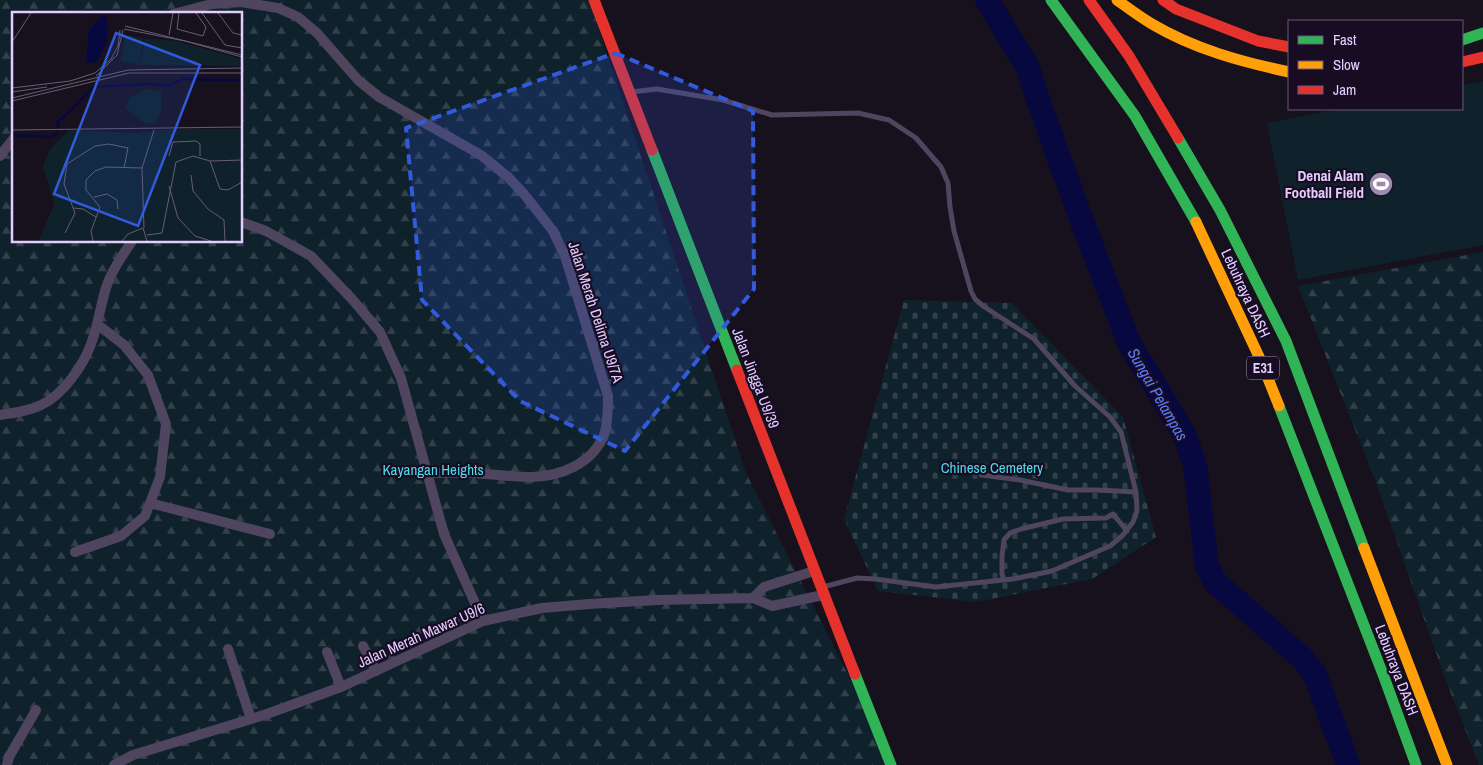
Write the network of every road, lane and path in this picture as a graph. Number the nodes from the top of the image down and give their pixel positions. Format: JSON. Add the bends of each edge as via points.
{"nodes":[{"id":1,"x":594,"y":0,"type":"edge"},
{"id":2,"x":1052,"y":0,"type":"edge"},
{"id":3,"x":1089,"y":0,"type":"edge"},
{"id":4,"x":1117,"y":0,"type":"edge"},
{"id":5,"x":1163,"y":0,"type":"edge"},
{"id":6,"x":181,"y":12,"type":"edge"},
{"id":7,"x":1483,"y":33,"type":"edge"},
{"id":8,"x":1463,"y":40,"type":"edge"},
{"id":9,"x":1288,"y":46,"type":"edge"},
{"id":10,"x":1483,"y":57,"type":"edge"},
{"id":11,"x":1463,"y":62,"type":"edge"},
{"id":12,"x":1288,"y":72,"type":"edge"},
{"id":13,"x":630,"y":92,"type":"junction"},
{"id":14,"x":12,"y":141,"type":"edge"},
{"id":15,"x":0,"y":156,"type":"edge"},
{"id":16,"x":242,"y":222,"type":"edge"},
{"id":17,"x":131,"y":242,"type":"edge"},
{"id":18,"x":97,"y":324,"type":"junction"},
{"id":19,"x":0,"y":415,"type":"edge"},
{"id":20,"x":428,"y":473,"type":"junction"},
{"id":21,"x":981,"y":475,"type":"dead end"},
{"id":22,"x":1136,"y":492,"type":"junction"},
{"id":23,"x":150,"y":503,"type":"junction"},
{"id":24,"x":1127,"y":530,"type":"junction"},
{"id":25,"x":270,"y":534,"type":"dead end"},
{"id":26,"x":75,"y":552,"type":"dead end"},
{"id":27,"x":814,"y":571,"type":"junction"},
{"id":28,"x":1004,"y":580,"type":"junction"},
{"id":29,"x":821,"y":591,"type":"junction"},
{"id":30,"x":753,"y":598,"type":"junction"},
{"id":31,"x":483,"y":622,"type":"junction"},
{"id":32,"x":363,"y":646,"type":"dead end"},
{"id":33,"x":228,"y":649,"type":"dead end"},
{"id":34,"x":327,"y":652,"type":"dead end"},
{"id":35,"x":376,"y":671,"type":"junction"},
{"id":36,"x":341,"y":686,"type":"junction"},
{"id":37,"x":36,"y":710,"type":"dead end"},
{"id":38,"x":251,"y":719,"type":"junction"},
{"id":39,"x":7,"y":765,"type":"edge"},
{"id":40,"x":114,"y":765,"type":"edge"},
{"id":41,"x":892,"y":765,"type":"edge"},
{"id":42,"x":1416,"y":765,"type":"edge"},
{"id":43,"x":1447,"y":765,"type":"edge"}],
"edges":[{"from":1,"to":13,"type":"main road","name":"Jalan Jingga U9/39"},
{"from":2,"to":42,"type":"main road","name":"Lebuhraya DASH","number":"E31","via":[[1135,116],[1198,226],[1261,361]]},
{"from":3,"to":43,"type":"main road","name":"Lebuhraya DASH","number":"E31","via":[[1129,56],[1220,210],[1286,341]]},
{"from":4,"to":12,"type":"main road","via":[[1154,26],[1189,43]]},
{"from":5,"to":9,"type":"main road","via":[[1176,9],[1258,42]]},
{"from":6,"to":20,"type":"street","name":"Jalan Merah Delima U9/7A","via":[[212,4],[241,2],[278,8],[298,17],[317,33],[358,80],[379,97],[481,155],[508,177],[553,231],[573,280],[608,396],[604,434],[586,460],[550,476]]},
{"from":7,"to":8,"type":"main road"},
{"from":10,"to":11,"type":"main road"},
{"from":13,"to":22,"type":"lane","via":[[657,89],[723,100],[772,115],[866,115],[889,120],[916,138],[941,167],[948,184],[954,231],[975,299],[1034,339],[1075,386],[1110,417],[1121,432]]},
{"from":13,"to":27,"type":"main road","name":"Jalan Jingga U9/39"},
{"from":14,"to":15,"type":"street"},
{"from":16,"to":20,"type":"street","via":[[266,231],[311,256],[380,332],[401,378]]},
{"from":17,"to":18,"type":"street","via":[[106,287]]},
{"from":18,"to":19,"type":"street","via":[[85,359],[56,395],[42,405]]},
{"from":18,"to":23,"type":"street","via":[[124,345],[148,376],[166,424],[160,477]]},
{"from":20,"to":31,"type":"street","via":[[444,534]]},
{"from":21,"to":22,"type":"lane","via":[[1068,490]]},
{"from":22,"to":24,"type":"lane","via":[[1137,511]]},
{"from":23,"to":25,"type":"street"},
{"from":23,"to":26,"type":"street","via":[[145,516],[121,536]]},
{"from":24,"to":28,"type":"lane","via":[[1110,546],[1075,562],[1052,571]]},
{"from":24,"to":28,"type":"lane","via":[[1113,514],[1106,518],[1062,519],[1021,529],[1004,540]]},
{"from":27,"to":29,"type":"main road","name":"Jalan Jingga U9/39"},
{"from":27,"to":30,"type":"street","via":[[764,587]]},
{"from":28,"to":29,"type":"lane","via":[[936,587],[857,578]]},
{"from":29,"to":30,"type":"street","name":"Jalan Merah Mawar U9/6","via":[[772,606]]},
{"from":29,"to":41,"type":"main road","name":"Jalan Jingga U9/39"},
{"from":30,"to":31,"type":"street","name":"Jalan Merah Mawar U9/6","via":[[657,600],[542,608]]},
{"from":31,"to":35,"type":"street","name":"Jalan Merah Mawar U9/6"},
{"from":32,"to":35,"type":"street"},
{"from":33,"to":38,"type":"street"},
{"from":34,"to":36,"type":"street"},
{"from":35,"to":36,"type":"street","name":"Jalan Merah Mawar U9/6"},
{"from":36,"to":38,"type":"street","name":"Jalan Merah Mawar U9/6"},
{"from":37,"to":39,"type":"street"},
{"from":38,"to":40,"type":"street","name":"Jalan Merah Mawar U9/6"}]}
